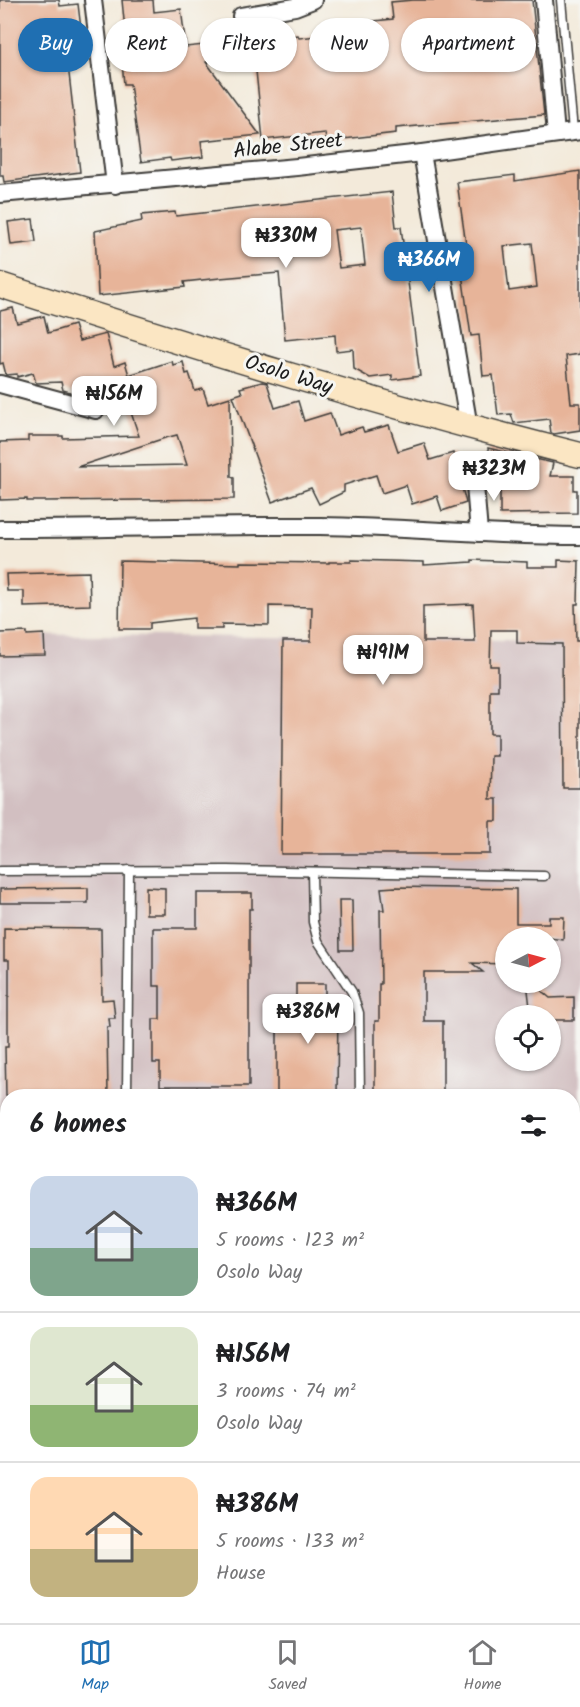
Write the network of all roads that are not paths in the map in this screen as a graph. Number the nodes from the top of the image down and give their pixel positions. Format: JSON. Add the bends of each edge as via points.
{"nodes":[{"id":1,"x":93,"y":0,"type":"edge"},
{"id":2,"x":313,"y":0,"type":"edge"},
{"id":3,"x":544,"y":0,"type":"edge"},
{"id":4,"x":561,"y":0,"type":"edge"},
{"id":5,"x":241,"y":16,"type":"dead end"},
{"id":6,"x":569,"y":132,"type":"edge"},
{"id":7,"x":422,"y":153,"type":"junction"},
{"id":8,"x":115,"y":185,"type":"junction"},
{"id":9,"x":0,"y":194,"type":"edge"},
{"id":10,"x":0,"y":285,"type":"edge"},
{"id":11,"x":0,"y":384,"type":"edge"},
{"id":12,"x":96,"y":410,"type":"dead end"},
{"id":13,"x":469,"y":427,"type":"junction"},
{"id":14,"x":580,"y":455,"type":"edge"},
{"id":15,"x":474,"y":472,"type":"dead end"},
{"id":16,"x":0,"y":529,"type":"edge"},
{"id":17,"x":479,"y":533,"type":"junction"},
{"id":18,"x":580,"y":536,"type":"edge"},
{"id":19,"x":129,"y":870,"type":"junction"},
{"id":20,"x":0,"y":871,"type":"edge"},
{"id":21,"x":312,"y":872,"type":"junction"},
{"id":22,"x":544,"y":876,"type":"dead end"},
{"id":23,"x":127,"y":1089,"type":"edge"},
{"id":24,"x":360,"y":1089,"type":"edge"}],
"edges":[{"from":1,"to":8,"type":"street"},
{"from":2,"to":5,"type":"street"},
{"from":3,"to":6,"type":"street"},
{"from":4,"to":6,"type":"lane"},
{"from":6,"to":7,"type":"street","name":"Alabe Street"},
{"from":7,"to":8,"type":"street","name":"Alabe Street"},
{"from":7,"to":13,"type":"street"},
{"from":8,"to":9,"type":"street","name":"Alabe Street"},
{"from":10,"to":13,"type":"main road","name":"Osolo Way"},
{"from":11,"to":12,"type":"street"},
{"from":13,"to":14,"type":"main road","name":"Osolo Way"},
{"from":15,"to":17,"type":"street"},
{"from":16,"to":17,"type":"street","via":[[319,526]]},
{"from":17,"to":18,"type":"street"},
{"from":19,"to":20,"type":"lane"},
{"from":19,"to":21,"type":"lane"},
{"from":19,"to":23,"type":"lane"},
{"from":21,"to":22,"type":"lane"},
{"from":21,"to":24,"type":"lane","via":[[313,922],[318,941],[352,992],[359,1013]]}]}
